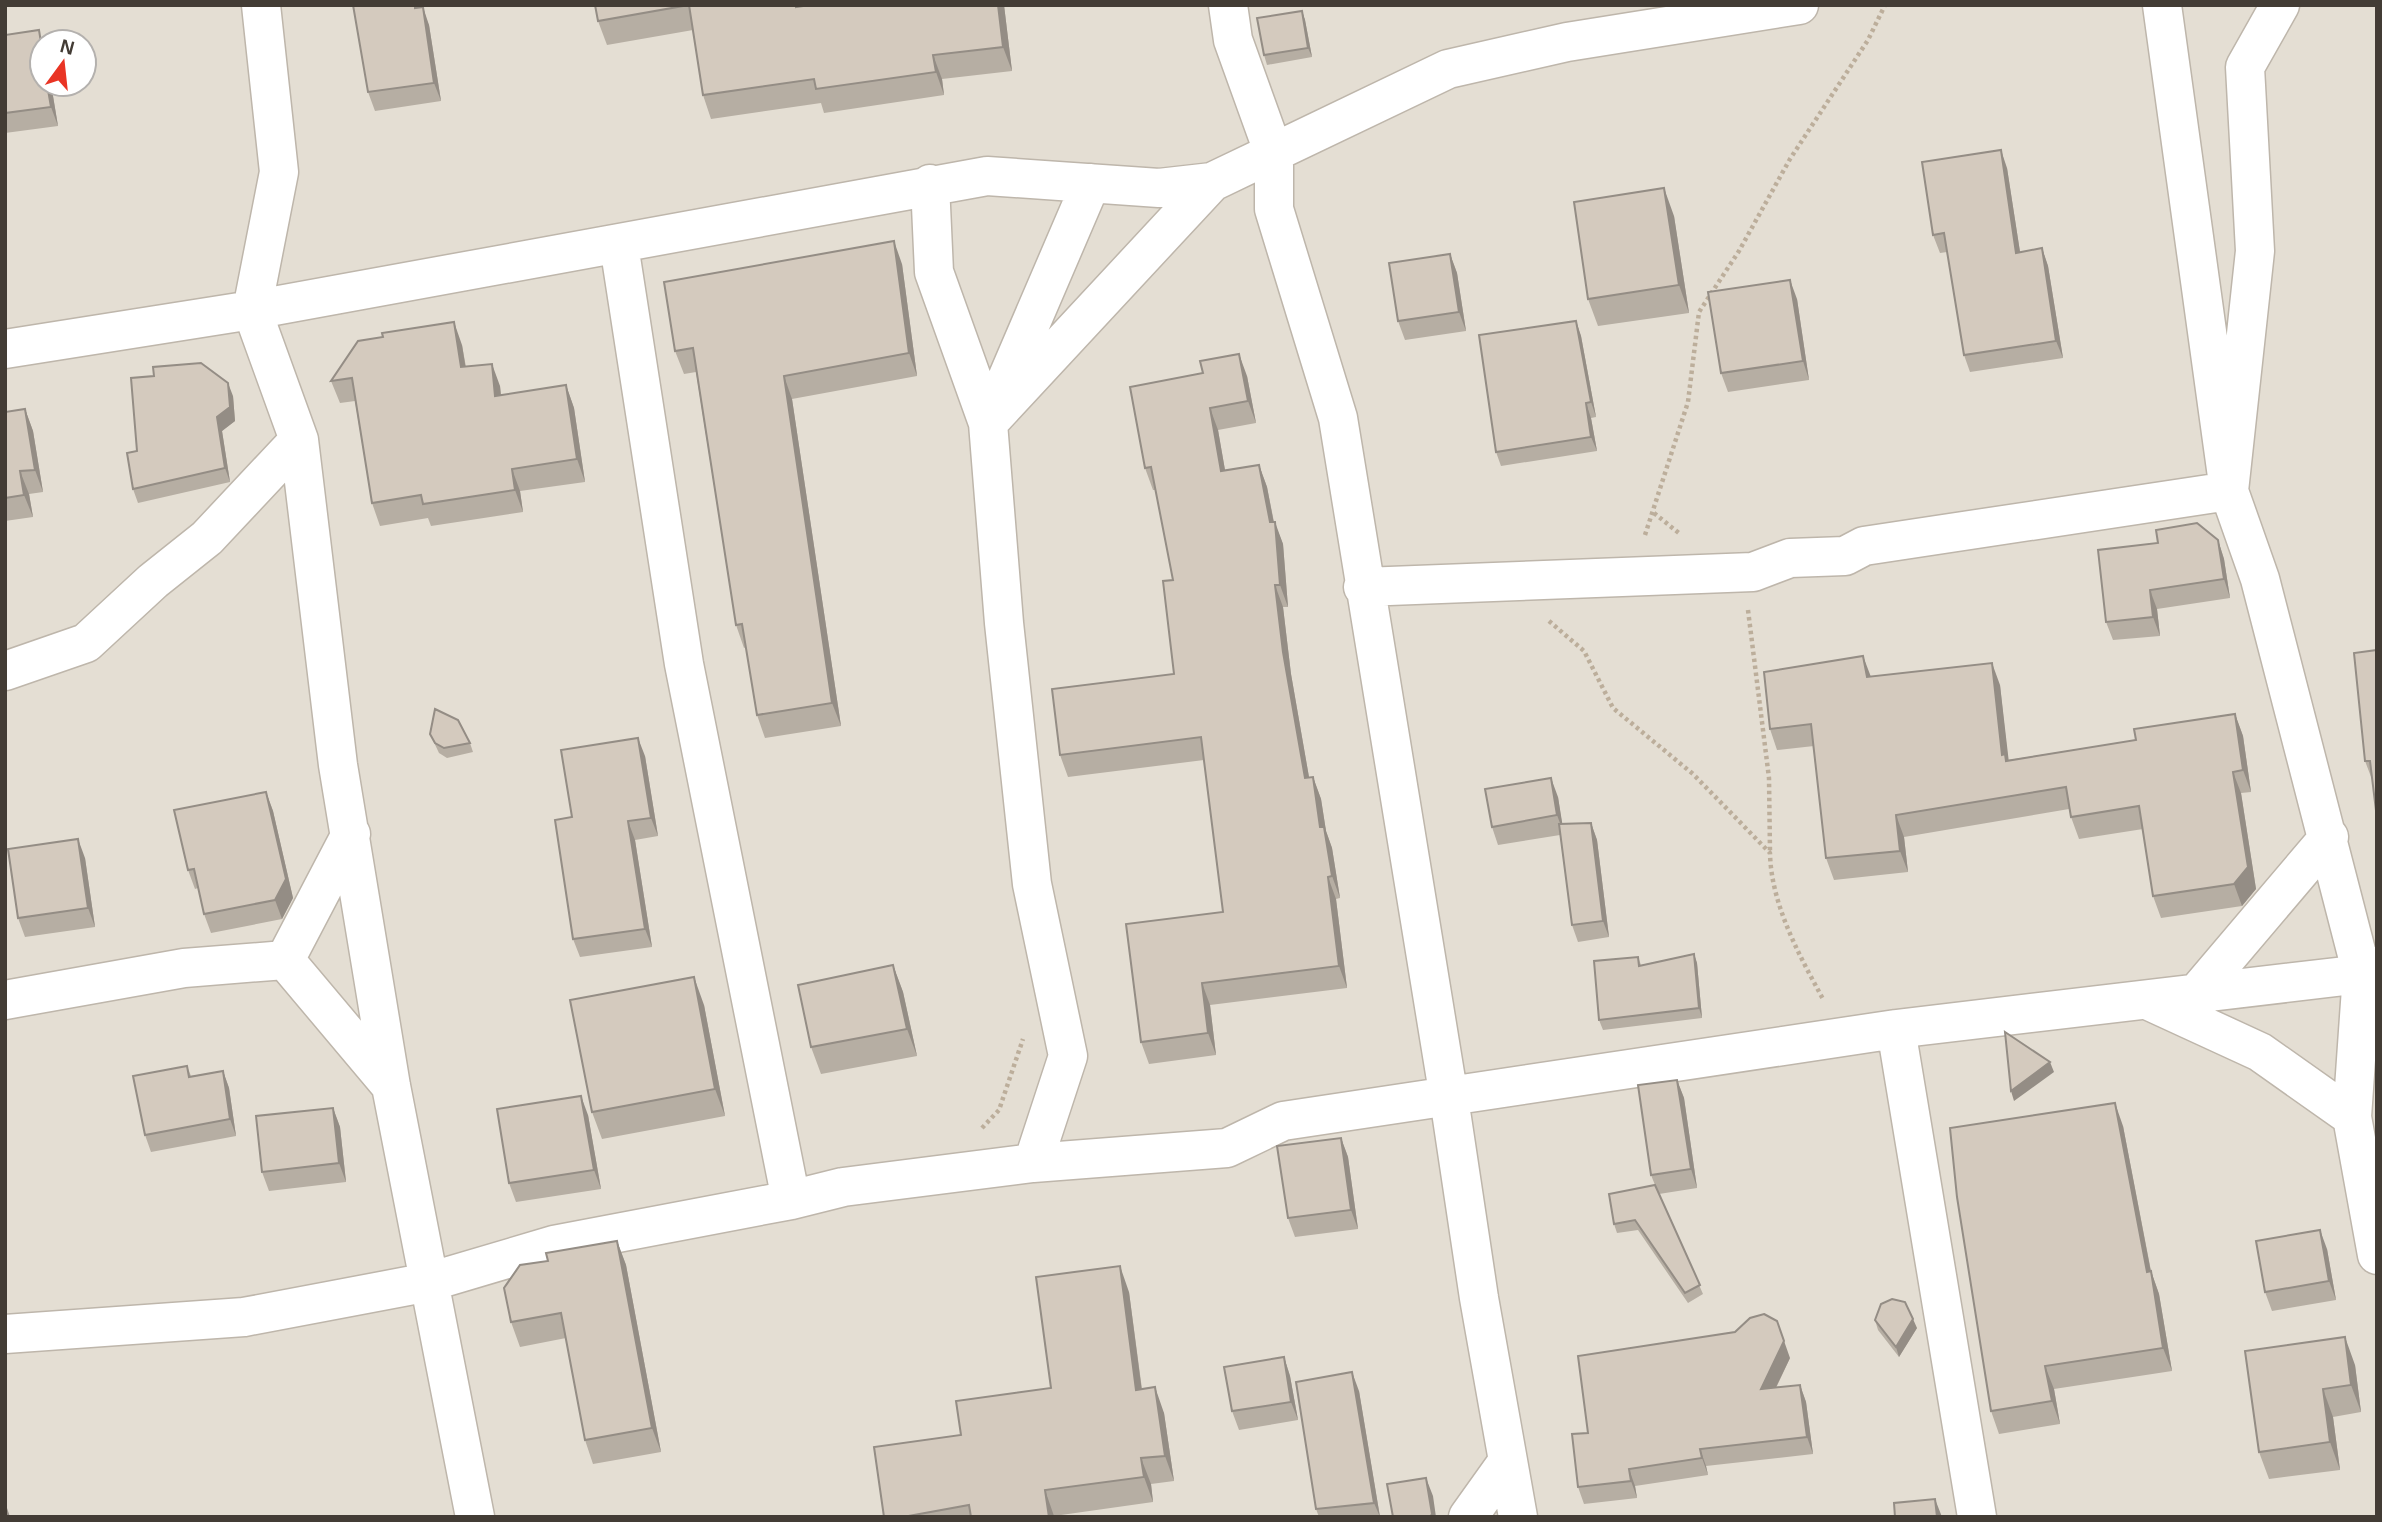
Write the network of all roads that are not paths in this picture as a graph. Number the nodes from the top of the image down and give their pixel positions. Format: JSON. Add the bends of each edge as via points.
{"nodes":[{"id":1,"x":261,"y":5,"type":"edge"},
{"id":2,"x":1228,"y":5,"type":"edge"},
{"id":3,"x":1799,"y":5,"type":"edge"},
{"id":4,"x":2162,"y":5,"type":"edge"},
{"id":5,"x":2280,"y":5,"type":"edge"},
{"id":6,"x":1274,"y":154,"type":"junction"},
{"id":7,"x":1212,"y":182,"type":"junction"},
{"id":8,"x":1091,"y":183,"type":"junction"},
{"id":9,"x":930,"y":184,"type":"junction"},
{"id":10,"x":619,"y":245,"type":"junction"},
{"id":11,"x":252,"y":310,"type":"junction"},
{"id":12,"x":5,"y":349,"type":"edge"},
{"id":13,"x":988,"y":424,"type":"junction"},
{"id":14,"x":299,"y":440,"type":"junction"},
{"id":15,"x":2229,"y":491,"type":"junction"},
{"id":16,"x":1363,"y":587,"type":"junction"},
{"id":17,"x":5,"y":671,"type":"edge"},
{"id":18,"x":351,"y":834,"type":"junction"},
{"id":19,"x":2329,"y":837,"type":"junction"},
{"id":20,"x":285,"y":960,"type":"junction"},
{"id":21,"x":2369,"y":970,"type":"edge"},
{"id":22,"x":2195,"y":995,"type":"junction"},
{"id":23,"x":5,"y":1000,"type":"edge"},
{"id":24,"x":2147,"y":1000,"type":"junction"},
{"id":25,"x":1896,"y":1029,"type":"junction"},
{"id":26,"x":391,"y":1086,"type":"junction"},
{"id":27,"x":1449,"y":1098,"type":"junction"},
{"id":28,"x":2352,"y":1117,"type":"junction"},
{"id":29,"x":1033,"y":1163,"type":"junction"},
{"id":30,"x":791,"y":1200,"type":"junction"},
{"id":31,"x":2377,"y":1255,"type":"edge"},
{"id":32,"x":429,"y":1282,"type":"junction"},
{"id":33,"x":5,"y":1334,"type":"edge"},
{"id":34,"x":1508,"y":1461,"type":"junction"},
{"id":35,"x":475,"y":1517,"type":"edge"},
{"id":36,"x":1468,"y":1517,"type":"edge"},
{"id":37,"x":1518,"y":1517,"type":"edge"},
{"id":38,"x":1977,"y":1517,"type":"edge"}],
"edges":[{"from":1,"to":11,"type":"street","via":[[279,172]]},
{"from":2,"to":6,"type":"street","via":[[1233,40]]},
{"from":3,"to":6,"type":"street","via":[[1567,42],[1448,69]]},
{"from":4,"to":15,"type":"street"},
{"from":5,"to":15,"type":"street","via":[[2245,67],[2255,251]]},
{"from":6,"to":7,"type":"street"},
{"from":6,"to":16,"type":"street","via":[[1274,209],[1338,418]]},
{"from":7,"to":8,"type":"street","via":[[1159,188]]},
{"from":7,"to":13,"type":"street"},
{"from":8,"to":9,"type":"street","via":[[987,176]]},
{"from":8,"to":13,"type":"street"},
{"from":9,"to":10,"type":"street"},
{"from":9,"to":13,"type":"street","via":[[934,272]]},
{"from":10,"to":11,"type":"street"},
{"from":10,"to":30,"type":"street","via":[[684,664]]},
{"from":11,"to":12,"type":"street"},
{"from":11,"to":14,"type":"street"},
{"from":13,"to":29,"type":"street","via":[[1032,884],[1068,1056]]},
{"from":14,"to":17,"type":"street","via":[[207,538],[86,643]]},
{"from":14,"to":18,"type":"street","via":[[338,765]]},
{"from":15,"to":16,"type":"street","via":[[1864,546],[1845,556],[1790,558],[1753,572]]},
{"from":15,"to":19,"type":"street","via":[[2260,579]]},
{"from":16,"to":27,"type":"street"},
{"from":18,"to":20,"type":"street"},
{"from":18,"to":26,"type":"street"},
{"from":19,"to":21,"type":"street"},
{"from":19,"to":22,"type":"street"},
{"from":20,"to":23,"type":"street","via":[[184,968]]},
{"from":20,"to":26,"type":"street"},
{"from":21,"to":22,"type":"street"},
{"from":21,"to":28,"type":"street"},
{"from":22,"to":24,"type":"street"},
{"from":24,"to":25,"type":"street"},
{"from":24,"to":28,"type":"street","via":[[2260,1052]]},
{"from":25,"to":27,"type":"street"},
{"from":25,"to":38,"type":"street"},
{"from":26,"to":32,"type":"street"},
{"from":27,"to":29,"type":"street","via":[[1283,1121],[1227,1148]]},
{"from":27,"to":34,"type":"street"},
{"from":28,"to":31,"type":"street"},
{"from":29,"to":30,"type":"street","via":[[843,1187]]},
{"from":30,"to":32,"type":"street","via":[[554,1245]]},
{"from":32,"to":33,"type":"street","via":[[217,1320]]},
{"from":32,"to":35,"type":"street"},
{"from":34,"to":36,"type":"street"},
{"from":34,"to":37,"type":"street"}]}
